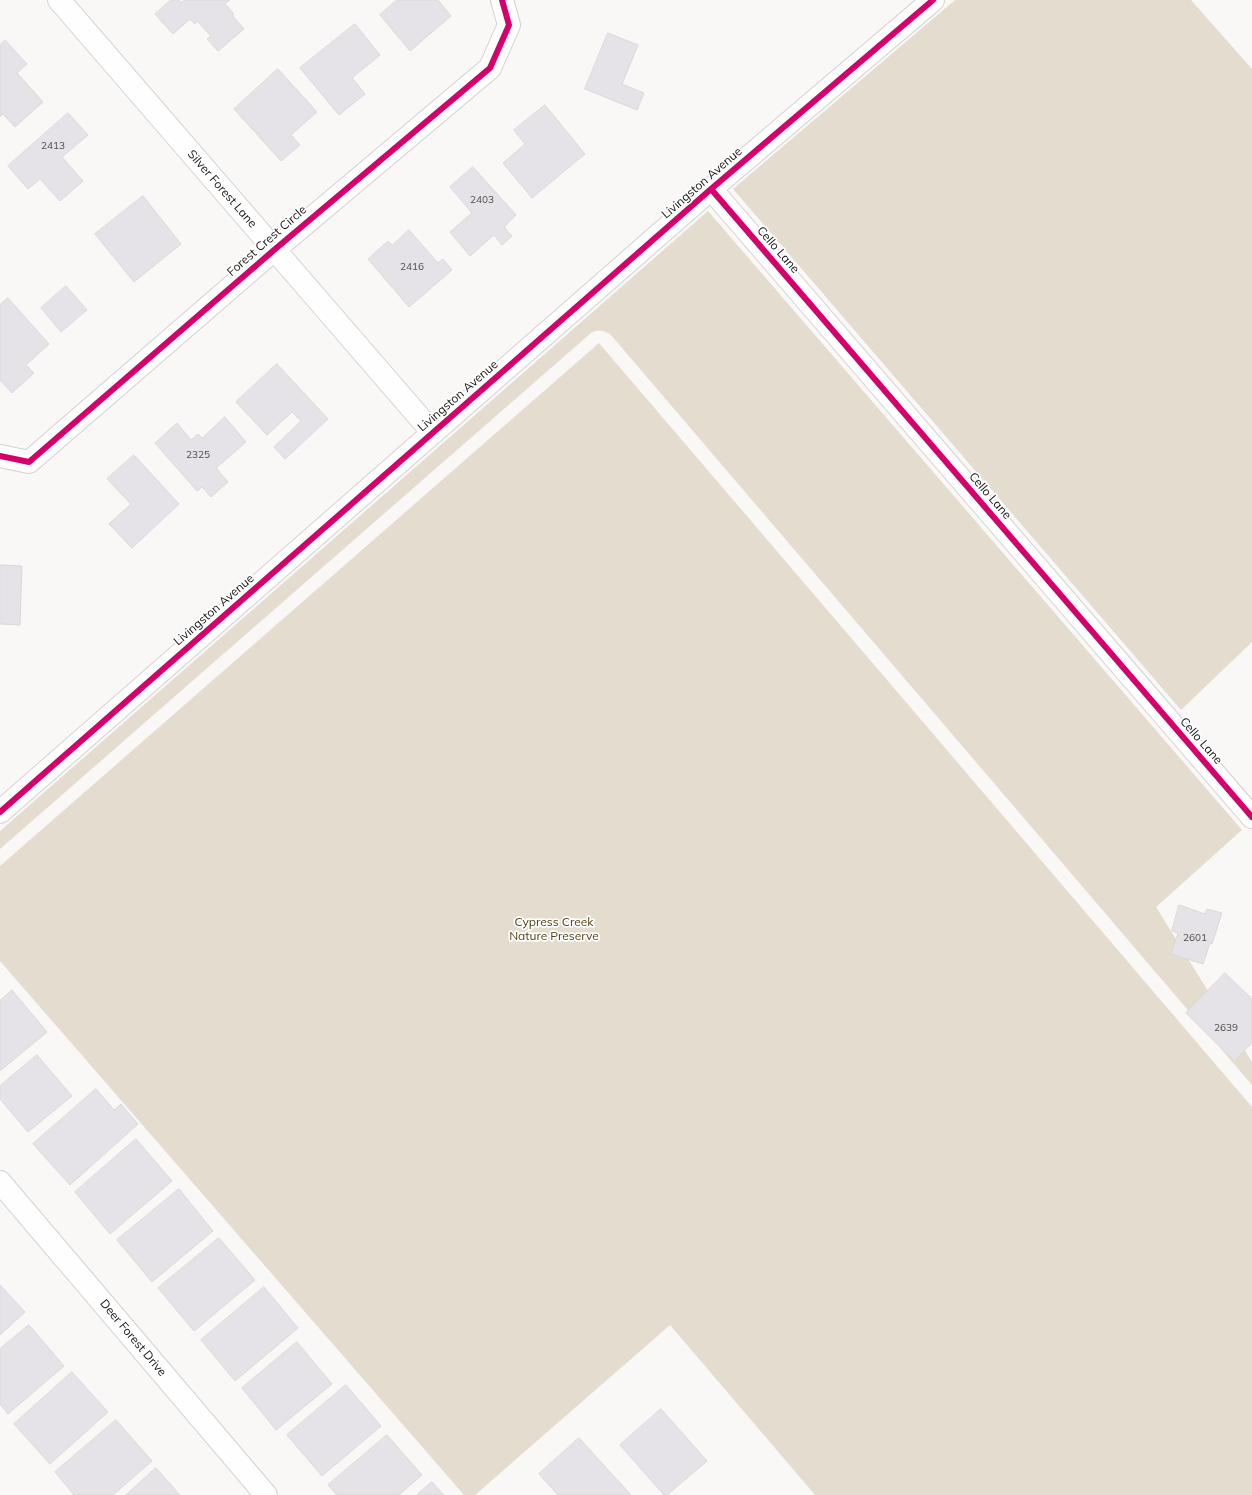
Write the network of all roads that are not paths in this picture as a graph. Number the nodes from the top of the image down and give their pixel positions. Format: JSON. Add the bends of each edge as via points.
{"nodes":[{"id":1,"x":59,"y":0,"type":"edge"},
{"id":2,"x":502,"y":0,"type":"edge"},
{"id":3,"x":933,"y":0,"type":"edge"},
{"id":4,"x":711,"y":189,"type":"junction"},
{"id":5,"x":274,"y":250,"type":"junction"},
{"id":6,"x":433,"y":433,"type":"junction"},
{"id":7,"x":0,"y":456,"type":"edge"},
{"id":8,"x":0,"y":812,"type":"edge"},
{"id":9,"x":1252,"y":817,"type":"edge"},
{"id":10,"x":0,"y":1182,"type":"edge"},
{"id":11,"x":266,"y":1495,"type":"edge"}],
"edges":[{"from":1,"to":5,"type":"street","name":"Silver Forest Lane"},
{"from":2,"to":5,"type":"street","name":"Forest Crest Circle","via":[[509,25],[490,68]]},
{"from":3,"to":4,"type":"street","name":"Livingston Avenue"},
{"from":4,"to":6,"type":"street","name":"Livingston Avenue"},
{"from":4,"to":9,"type":"street","name":"Cello Lane"},
{"from":5,"to":6,"type":"street","name":"Silver Forest Lane"},
{"from":5,"to":7,"type":"street","name":"Forest Crest Circle","via":[[29,462]]},
{"from":6,"to":8,"type":"street","name":"Livingston Avenue"},
{"from":10,"to":11,"type":"street","name":"Deer Forest Drive"}]}
